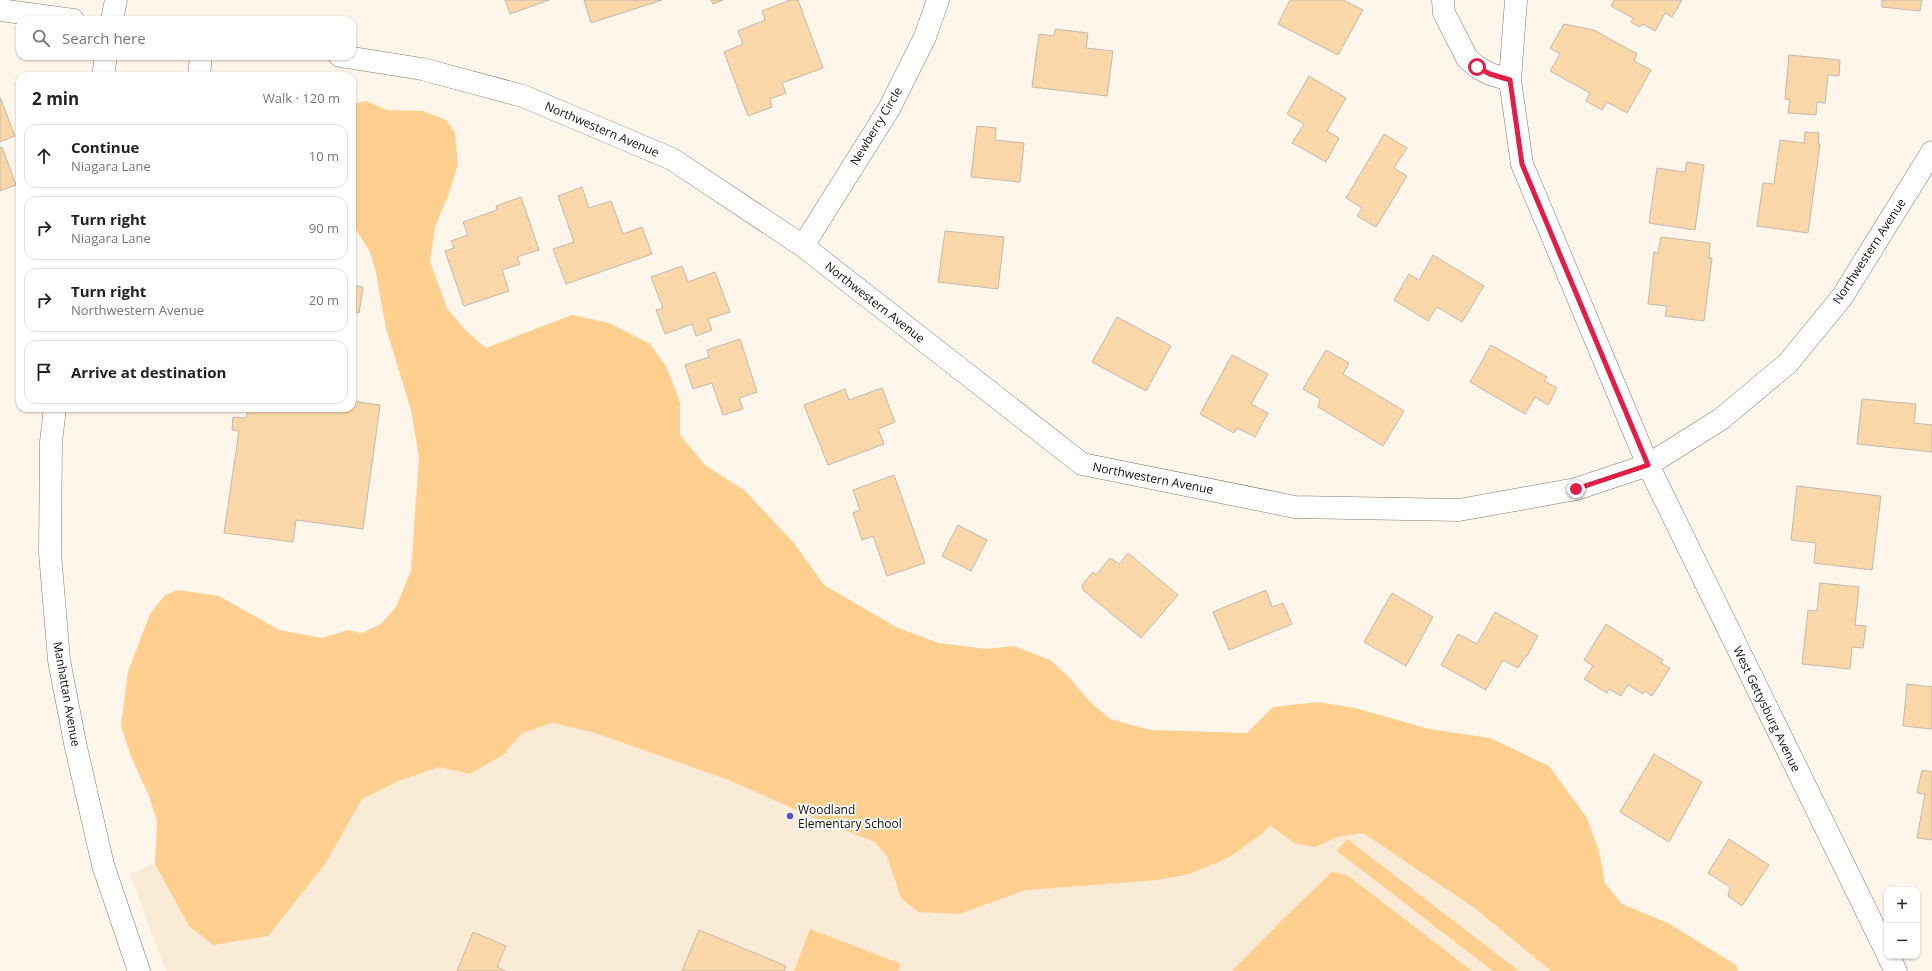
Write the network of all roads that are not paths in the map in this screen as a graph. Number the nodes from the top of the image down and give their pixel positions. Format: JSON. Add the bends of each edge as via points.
{"nodes":[{"id":1,"x":116,"y":0,"type":"edge"},
{"id":2,"x":938,"y":0,"type":"edge"},
{"id":3,"x":1443,"y":0,"type":"edge"},
{"id":4,"x":1516,"y":0,"type":"edge"},
{"id":5,"x":0,"y":10,"type":"edge"},
{"id":6,"x":44,"y":16,"type":"edge"},
{"id":7,"x":113,"y":16,"type":"edge"},
{"id":8,"x":356,"y":59,"type":"edge"},
{"id":9,"x":105,"y":60,"type":"edge"},
{"id":10,"x":200,"y":60,"type":"edge"},
{"id":11,"x":104,"y":72,"type":"edge"},
{"id":12,"x":199,"y":72,"type":"edge"},
{"id":13,"x":1510,"y":80,"type":"junction"},
{"id":14,"x":1932,"y":152,"type":"edge"},
{"id":15,"x":803,"y":246,"type":"junction"},
{"id":16,"x":55,"y":412,"type":"edge"},
{"id":17,"x":1648,"y":465,"type":"junction"},
{"id":18,"x":1884,"y":947,"type":"edge"},
{"id":19,"x":1890,"y":959,"type":"edge"},
{"id":20,"x":136,"y":970,"type":"edge"},
{"id":21,"x":1896,"y":971,"type":"edge"}],
"edges":[{"from":1,"to":7,"type":"street"},
{"from":2,"to":15,"type":"street","name":"Newberry Circle","via":[[925,37],[889,109]]},
{"from":3,"to":13,"type":"street","via":[[1444,13],[1467,58],[1490,74]]},
{"from":4,"to":13,"type":"street","name":"West Gettysburg Avenue"},
{"from":5,"to":6,"type":"street"},
{"from":8,"to":15,"type":"street","name":"Northwestern Avenue","via":[[422,69],[523,96],[672,159]]},
{"from":9,"to":11,"type":"street"},
{"from":10,"to":12,"type":"street"},
{"from":13,"to":17,"type":"street","name":"West Gettysburg Avenue","via":[[1522,164]]},
{"from":14,"to":17,"type":"street","name":"Northwestern Avenue","via":[[1842,297],[1788,363],[1721,419]]},
{"from":15,"to":17,"type":"street","name":"Northwestern Avenue","via":[[1082,464],[1295,507],[1459,510],[1576,489]]},
{"from":16,"to":20,"type":"street","name":"Manhattan Avenue","via":[[51,442],[50,553],[59,660],[103,865]]},
{"from":17,"to":18,"type":"street","name":"West Gettysburg Avenue"},
{"from":19,"to":21,"type":"street","name":"West Gettysburg Avenue"}]}
